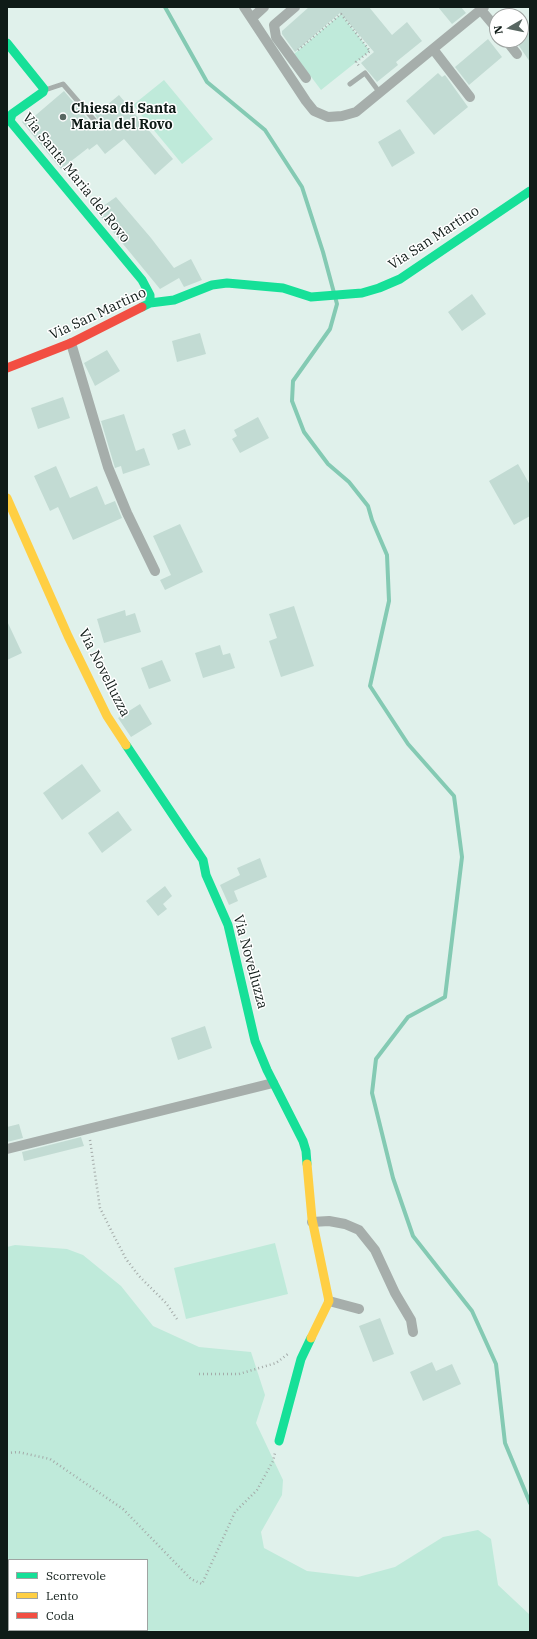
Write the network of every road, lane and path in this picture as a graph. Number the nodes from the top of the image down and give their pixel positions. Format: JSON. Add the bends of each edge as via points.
{"nodes":[{"id":1,"x":244,"y":7,"type":"edge"},
{"id":2,"x":264,"y":7,"type":"edge"},
{"id":3,"x":295,"y":7,"type":"edge"},
{"id":4,"x":482,"y":8,"type":"edge"},
{"id":5,"x":252,"y":18,"type":"junction"},
{"id":6,"x":489,"y":18,"type":"edge"},
{"id":7,"x":7,"y":43,"type":"edge"},
{"id":8,"x":512,"y":48,"type":"edge"},
{"id":9,"x":433,"y":49,"type":"junction"},
{"id":10,"x":517,"y":54,"type":"dead end"},
{"id":11,"x":288,"y":56,"type":"junction"},
{"id":12,"x":365,"y":73,"type":"junction"},
{"id":13,"x":306,"y":78,"type":"dead end"},
{"id":14,"x":350,"y":84,"type":"dead end"},
{"id":15,"x":44,"y":90,"type":"junction"},
{"id":16,"x":380,"y":93,"type":"junction"},
{"id":17,"x":470,"y":97,"type":"dead end"},
{"id":18,"x":8,"y":118,"type":"edge"},
{"id":19,"x":95,"y":120,"type":"dead end"},
{"id":20,"x":530,"y":191,"type":"edge"},
{"id":21,"x":150,"y":303,"type":"junction"},
{"id":22,"x":71,"y":343,"type":"junction"},
{"id":23,"x":7,"y":368,"type":"edge"},
{"id":24,"x":7,"y":498,"type":"edge"},
{"id":25,"x":155,"y":571,"type":"dead end"},
{"id":26,"x":273,"y":1083,"type":"junction"},
{"id":27,"x":89,"y":1129,"type":"junction"},
{"id":28,"x":7,"y":1149,"type":"edge"},
{"id":29,"x":312,"y":1222,"type":"junction"},
{"id":30,"x":330,"y":1301,"type":"junction"},
{"id":31,"x":359,"y":1309,"type":"dead end"},
{"id":32,"x":177,"y":1319,"type":"dead end"},
{"id":33,"x":413,"y":1332,"type":"dead end"},
{"id":34,"x":291,"y":1352,"type":"dead end"},
{"id":35,"x":199,"y":1374,"type":"dead end"},
{"id":36,"x":279,"y":1441,"type":"joint"},
{"id":37,"x":7,"y":1453,"type":"edge"}],
"edges":[{"from":1,"to":5,"type":"street"},
{"from":2,"to":5,"type":"street"},
{"from":3,"to":11,"type":"street","via":[[274,25],[276,37]]},
{"from":4,"to":6,"type":"street"},
{"from":4,"to":9,"type":"street"},
{"from":5,"to":16,"type":"street","via":[[314,111],[328,117],[342,116],[356,112]]},
{"from":7,"to":15,"type":"street"},
{"from":8,"to":10,"type":"street"},
{"from":9,"to":16,"type":"street"},
{"from":9,"to":17,"type":"street"},
{"from":11,"to":12,"type":"path","via":[[294,54],[341,14],[370,50],[356,62]]},
{"from":11,"to":13,"type":"street"},
{"from":12,"to":14,"type":"lane"},
{"from":12,"to":16,"type":"lane"},
{"from":15,"to":18,"type":"street","name":"Via Santa Maria del Rovo"},
{"from":15,"to":19,"type":"lane","via":[[63,84]]},
{"from":18,"to":21,"type":"street","name":"Via Santa Maria del Rovo","via":[[142,280],[150,295]]},
{"from":20,"to":21,"type":"street","name":"Via San Martino","via":[[400,279],[362,293],[311,297],[283,288],[227,283],[212,285],[174,300]]},
{"from":21,"to":22,"type":"street","name":"Via San Martino"},
{"from":22,"to":23,"type":"street","name":"Via San Martino"},
{"from":22,"to":25,"type":"street","via":[[108,467]]},
{"from":24,"to":26,"type":"street","name":"Via Novelluzza","via":[[68,636],[107,716],[203,860],[206,875],[228,925],[255,1041]]},
{"from":26,"to":27,"type":"street"},
{"from":26,"to":29,"type":"street","name":"Via Novelluzza","via":[[306,1151]]},
{"from":27,"to":28,"type":"street"},
{"from":27,"to":32,"type":"path","via":[[103,1215],[138,1276],[166,1303]]},
{"from":29,"to":30,"type":"street","name":"Via Novelluzza"},
{"from":29,"to":33,"type":"street","via":[[329,1221],[359,1230],[375,1250],[411,1320]]},
{"from":30,"to":31,"type":"street"},
{"from":30,"to":36,"type":"street","via":[[302,1359]]},
{"from":34,"to":35,"type":"path","via":[[276,1363],[239,1374]]},
{"from":36,"to":37,"type":"path","via":[[273,1461],[257,1490],[234,1512],[202,1584],[191,1579],[123,1509],[50,1459],[18,1452]]}]}
